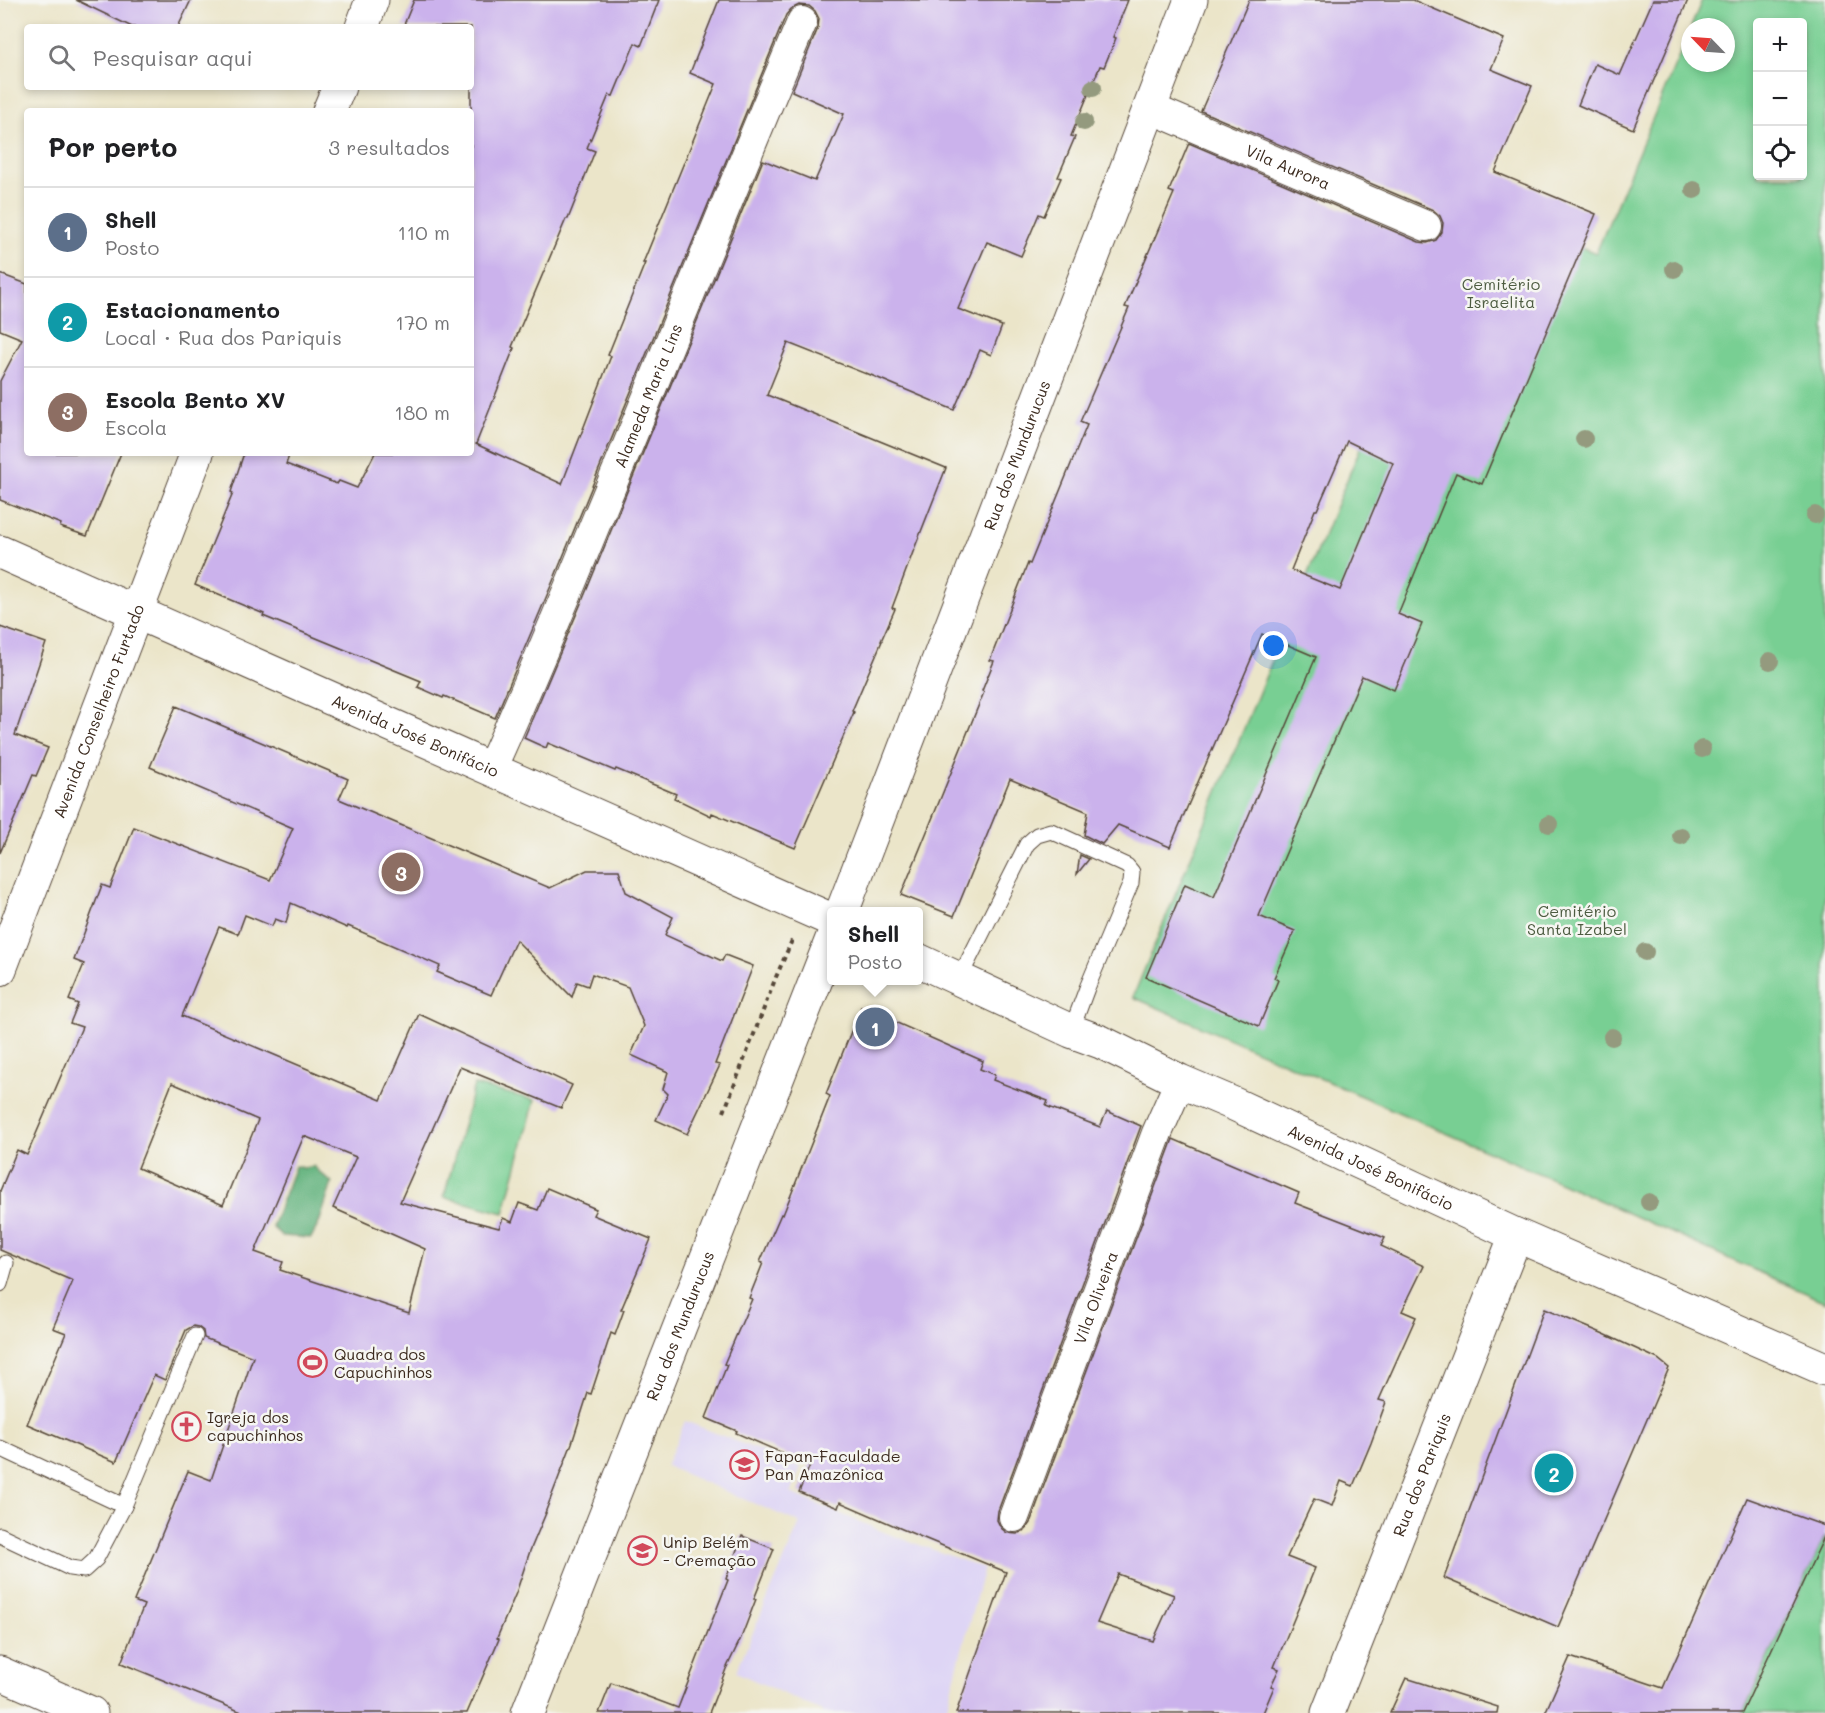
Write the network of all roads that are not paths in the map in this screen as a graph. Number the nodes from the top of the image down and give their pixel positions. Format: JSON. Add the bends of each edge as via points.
{"nodes":[{"id":1,"x":372,"y":0,"type":"edge"},
{"id":2,"x":1191,"y":0,"type":"edge"},
{"id":3,"x":802,"y":22,"type":"dead end"},
{"id":4,"x":363,"y":24,"type":"edge"},
{"id":5,"x":338,"y":90,"type":"edge"},
{"id":6,"x":330,"y":108,"type":"edge"},
{"id":7,"x":1150,"y":108,"type":"junction"},
{"id":8,"x":1426,"y":226,"type":"dead end"},
{"id":9,"x":196,"y":456,"type":"edge"},
{"id":10,"x":0,"y":552,"type":"edge"},
{"id":11,"x":135,"y":613,"type":"junction"},
{"id":12,"x":491,"y":769,"type":"junction"},
{"id":13,"x":845,"y":907,"type":"edge"},
{"id":14,"x":819,"y":914,"type":"edge"},
{"id":15,"x":827,"y":949,"type":"edge"},
{"id":16,"x":923,"y":962,"type":"edge"},
{"id":17,"x":0,"y":969,"type":"edge"},
{"id":18,"x":959,"y":979,"type":"junction"},
{"id":19,"x":1071,"y":1031,"type":"junction"},
{"id":20,"x":1180,"y":1081,"type":"junction"},
{"id":21,"x":1516,"y":1235,"type":"junction"},
{"id":22,"x":6,"y":1263,"type":"dead end"},
{"id":23,"x":0,"y":1284,"type":"edge"},
{"id":24,"x":195,"y":1336,"type":"dead end"},
{"id":25,"x":1825,"y":1369,"type":"edge"},
{"id":26,"x":0,"y":1448,"type":"edge"},
{"id":27,"x":124,"y":1506,"type":"junction"},
{"id":28,"x":1014,"y":1517,"type":"dead end"},
{"id":29,"x":0,"y":1535,"type":"edge"},
{"id":30,"x":0,"y":1673,"type":"edge"},
{"id":31,"x":91,"y":1713,"type":"edge"},
{"id":32,"x":528,"y":1713,"type":"edge"},
{"id":33,"x":1328,"y":1713,"type":"edge"}],
"edges":[{"from":1,"to":4,"type":"street"},
{"from":2,"to":7,"type":"street","name":"Rua dos Mundurucus"},
{"from":3,"to":12,"type":"street","name":"Alameda Maria Lins"},
{"from":5,"to":6,"type":"street"},
{"from":7,"to":8,"type":"street","name":"Vila Aurora"},
{"from":7,"to":13,"type":"street","name":"Rua dos Mundurucus"},
{"from":9,"to":11,"type":"street","name":"Avenida Conselheiro Furtado"},
{"from":10,"to":11,"type":"street","name":"Avenida José Bonifácio"},
{"from":11,"to":12,"type":"street","name":"Avenida José Bonifácio"},
{"from":11,"to":17,"type":"street","name":"Avenida Conselheiro Furtado"},
{"from":12,"to":14,"type":"street","name":"Avenida José Bonifácio"},
{"from":15,"to":32,"type":"street","name":"Rua dos Mundurucus"},
{"from":16,"to":18,"type":"street","name":"Avenida José Bonifácio"},
{"from":18,"to":19,"type":"street","name":"Avenida José Bonifácio"},
{"from":18,"to":19,"type":"lane","via":[[1027,844],[1037,835],[1052,831],[1127,866],[1132,872],[1131,883]]},
{"from":19,"to":20,"type":"street","name":"Avenida José Bonifácio"},
{"from":20,"to":21,"type":"street","name":"Avenida José Bonifácio"},
{"from":20,"to":28,"type":"street","name":"Vila Oliveira"},
{"from":21,"to":25,"type":"street","name":"Avenida José Bonifácio"},
{"from":21,"to":33,"type":"street","name":"Rua dos Pariquis"},
{"from":22,"to":23,"type":"lane"},
{"from":24,"to":27,"type":"lane"},
{"from":26,"to":27,"type":"lane"},
{"from":27,"to":29,"type":"lane","via":[[96,1559],[84,1570],[70,1568]]},
{"from":30,"to":31,"type":"street"}]}
